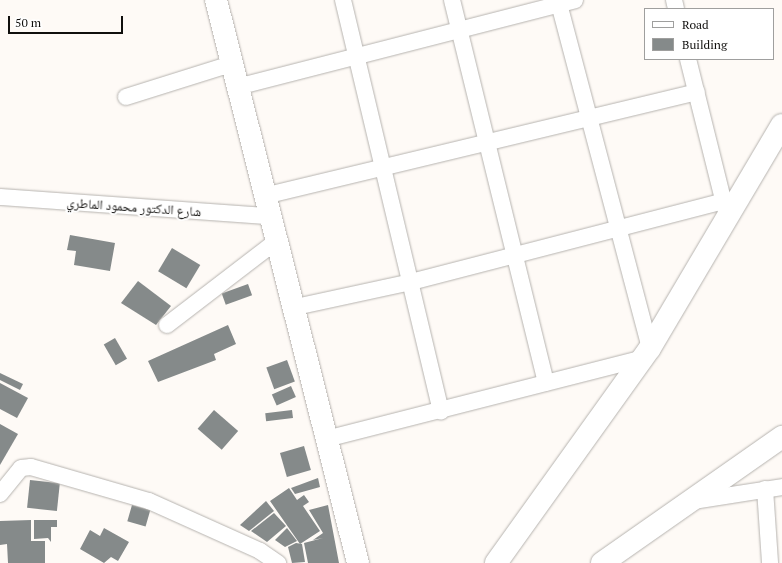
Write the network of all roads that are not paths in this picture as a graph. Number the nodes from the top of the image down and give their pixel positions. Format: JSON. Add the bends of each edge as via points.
{"nodes":[{"id":1,"x":216,"y":0,"type":"edge"},
{"id":2,"x":343,"y":0,"type":"edge"},
{"id":3,"x":452,"y":0,"type":"edge"},
{"id":4,"x":576,"y":0,"type":"edge"},
{"id":5,"x":559,"y":2,"type":"edge"},
{"id":6,"x":459,"y":28,"type":"junction"},
{"id":7,"x":356,"y":54,"type":"junction"},
{"id":8,"x":688,"y":60,"type":"edge"},
{"id":9,"x":231,"y":64,"type":"junction"},
{"id":10,"x":237,"y":87,"type":"junction"},
{"id":11,"x":697,"y":92,"type":"junction"},
{"id":12,"x":126,"y":97,"type":"dead end"},
{"id":13,"x":588,"y":117,"type":"junction"},
{"id":14,"x":782,"y":125,"type":"edge"},
{"id":15,"x":484,"y":142,"type":"junction"},
{"id":16,"x":382,"y":167,"type":"junction"},
{"id":17,"x":0,"y":197,"type":"edge"},
{"id":18,"x":266,"y":206,"type":"junction"},
{"id":19,"x":726,"y":210,"type":"junction"},
{"id":20,"x":618,"y":228,"type":"junction"},
{"id":21,"x":275,"y":242,"type":"junction"},
{"id":22,"x":515,"y":255,"type":"junction"},
{"id":23,"x":411,"y":282,"type":"junction"},
{"id":24,"x":291,"y":308,"type":"junction"},
{"id":25,"x":167,"y":326,"type":"dead end"},
{"id":26,"x":647,"y":353,"type":"junction"},
{"id":27,"x":546,"y":383,"type":"junction"},
{"id":28,"x":441,"y":411,"type":"junction"},
{"id":29,"x":782,"y":437,"type":"edge"},
{"id":30,"x":326,"y":439,"type":"junction"},
{"id":31,"x":782,"y":487,"type":"edge"},
{"id":32,"x":765,"y":489,"type":"junction"},
{"id":33,"x":0,"y":494,"type":"edge"},
{"id":34,"x":690,"y":502,"type":"junction"},
{"id":35,"x":278,"y":563,"type":"edge"},
{"id":36,"x":358,"y":563,"type":"edge"},
{"id":37,"x":496,"y":563,"type":"edge"},
{"id":38,"x":602,"y":563,"type":"edge"},
{"id":39,"x":770,"y":563,"type":"edge"}],
"edges":[{"from":1,"to":9,"type":"street"},
{"from":2,"to":7,"type":"street"},
{"from":3,"to":6,"type":"street"},
{"from":4,"to":5,"type":"street"},
{"from":5,"to":6,"type":"street"},
{"from":5,"to":13,"type":"street"},
{"from":6,"to":7,"type":"street"},
{"from":6,"to":15,"type":"street"},
{"from":7,"to":10,"type":"street"},
{"from":7,"to":16,"type":"street"},
{"from":8,"to":11,"type":"street"},
{"from":9,"to":10,"type":"street"},
{"from":9,"to":12,"type":"street"},
{"from":10,"to":18,"type":"street"},
{"from":11,"to":13,"type":"street","name":"شارع الدكتور محمود الماطري"},
{"from":11,"to":19,"type":"street"},
{"from":13,"to":15,"type":"street","name":"شارع الدكتور محمود الماطري"},
{"from":13,"to":20,"type":"street"},
{"from":14,"to":19,"type":"street"},
{"from":15,"to":16,"type":"street","name":"شارع الدكتور محمود الماطري"},
{"from":15,"to":22,"type":"street"},
{"from":16,"to":18,"type":"street","name":"شارع الدكتور محمود الماطري"},
{"from":16,"to":23,"type":"street"},
{"from":17,"to":18,"type":"street","name":"شارع الدكتور محمود الماطري"},
{"from":18,"to":21,"type":"street"},
{"from":19,"to":20,"type":"street"},
{"from":19,"to":26,"type":"street"},
{"from":20,"to":22,"type":"street"},
{"from":20,"to":26,"type":"street"},
{"from":21,"to":24,"type":"street"},
{"from":21,"to":25,"type":"street"},
{"from":22,"to":23,"type":"street"},
{"from":22,"to":27,"type":"street"},
{"from":23,"to":24,"type":"street"},
{"from":23,"to":28,"type":"street"},
{"from":24,"to":30,"type":"street"},
{"from":26,"to":27,"type":"street"},
{"from":26,"to":37,"type":"street"},
{"from":27,"to":28,"type":"street"},
{"from":28,"to":30,"type":"street"},
{"from":29,"to":34,"type":"street"},
{"from":30,"to":36,"type":"street"},
{"from":31,"to":32,"type":"street"},
{"from":32,"to":34,"type":"street"},
{"from":32,"to":39,"type":"street"},
{"from":33,"to":35,"type":"street","via":[[21,468],[31,467],[149,501],[260,551]]},
{"from":34,"to":38,"type":"street"}]}
